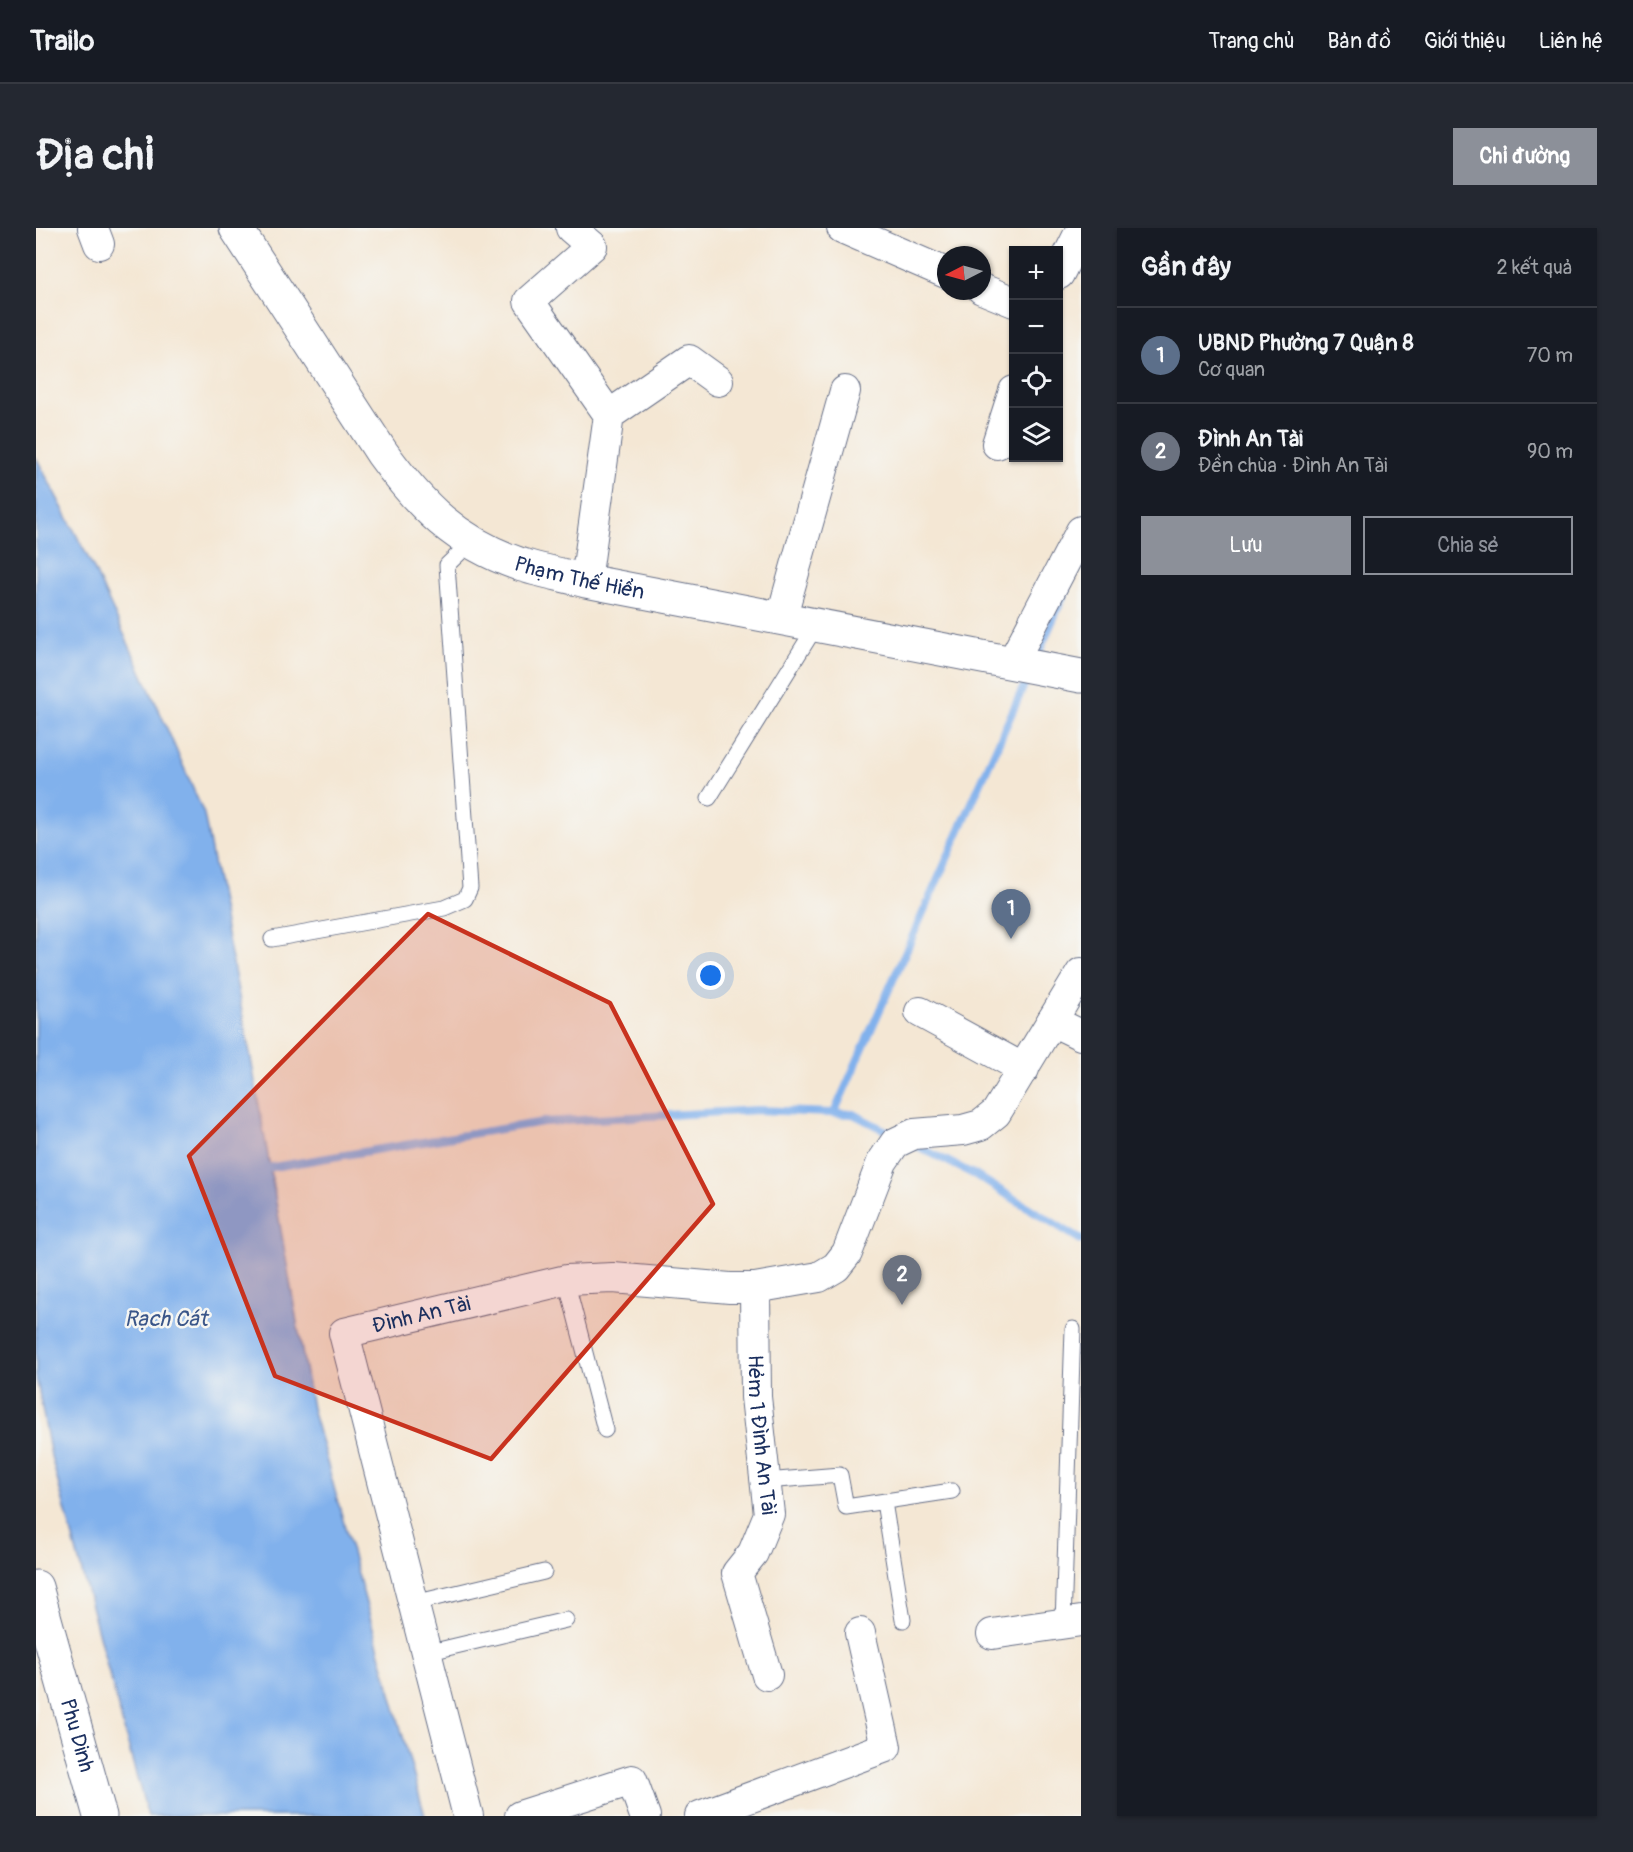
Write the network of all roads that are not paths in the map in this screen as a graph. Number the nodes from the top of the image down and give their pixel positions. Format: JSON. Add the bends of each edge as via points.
{"nodes":[{"id":1,"x":236,"y":228,"type":"edge"},
{"id":2,"x":571,"y":228,"type":"edge"},
{"id":3,"x":842,"y":228,"type":"edge"},
{"id":4,"x":1077,"y":238,"type":"dead end"},
{"id":5,"x":1063,"y":266,"type":"edge"},
{"id":6,"x":937,"y":269,"type":"edge"},
{"id":7,"x":991,"y":292,"type":"edge"},
{"id":8,"x":1009,"y":300,"type":"edge"},
{"id":9,"x":718,"y":381,"type":"dead end"},
{"id":10,"x":844,"y":390,"type":"dead end"},
{"id":11,"x":1009,"y":407,"type":"edge"},
{"id":12,"x":609,"y":415,"type":"junction"},
{"id":13,"x":997,"y":444,"type":"dead end"},
{"id":14,"x":1081,"y":531,"type":"edge"},
{"id":15,"x":471,"y":542,"type":"junction"},
{"id":16,"x":586,"y":581,"type":"junction"},
{"id":17,"x":781,"y":619,"type":"junction"},
{"id":18,"x":816,"y":626,"type":"junction"},
{"id":19,"x":1014,"y":664,"type":"junction"},
{"id":20,"x":1070,"y":674,"type":"edge"},
{"id":21,"x":709,"y":798,"type":"dead end"},
{"id":22,"x":272,"y":939,"type":"dead end"},
{"id":23,"x":1081,"y":973,"type":"edge"},
{"id":24,"x":920,"y":1012,"type":"dead end"},
{"id":25,"x":1052,"y":1021,"type":"junction"},
{"id":26,"x":1081,"y":1035,"type":"edge"},
{"id":27,"x":1024,"y":1069,"type":"junction"},
{"id":28,"x":566,"y":1280,"type":"junction"},
{"id":29,"x":755,"y":1288,"type":"junction"},
{"id":30,"x":1073,"y":1329,"type":"dead end"},
{"id":31,"x":605,"y":1430,"type":"dead end"},
{"id":32,"x":765,"y":1481,"type":"junction"},
{"id":33,"x":952,"y":1491,"type":"dead end"},
{"id":34,"x":884,"y":1502,"type":"junction"},
{"id":35,"x":1074,"y":1512,"type":"edge"},
{"id":36,"x":544,"y":1572,"type":"dead end"},
{"id":37,"x":36,"y":1587,"type":"edge"},
{"id":38,"x":414,"y":1603,"type":"junction"},
{"id":39,"x":566,"y":1620,"type":"dead end"},
{"id":40,"x":903,"y":1620,"type":"dead end"},
{"id":41,"x":1072,"y":1622,"type":"edge"},
{"id":42,"x":860,"y":1633,"type":"dead end"},
{"id":43,"x":992,"y":1634,"type":"dead end"},
{"id":44,"x":426,"y":1653,"type":"junction"},
{"id":45,"x":767,"y":1675,"type":"dead end"},
{"id":46,"x":100,"y":1816,"type":"edge"},
{"id":47,"x":468,"y":1816,"type":"edge"},
{"id":48,"x":520,"y":1816,"type":"edge"},
{"id":49,"x":645,"y":1816,"type":"edge"},
{"id":50,"x":700,"y":1816,"type":"edge"}],
"edges":[{"from":1,"to":15,"type":"main road","name":"Phạm Thế Hiển","via":[[406,486],[436,517]]},
{"from":2,"to":12,"type":"street","via":[[592,246],[529,301]]},
{"from":3,"to":6,"type":"street"},
{"from":4,"to":5,"type":"street"},
{"from":7,"to":8,"type":"street"},
{"from":9,"to":12,"type":"street","via":[[689,360]]},
{"from":10,"to":17,"type":"street"},
{"from":11,"to":13,"type":"street"},
{"from":12,"to":16,"type":"street"},
{"from":14,"to":19,"type":"street"},
{"from":15,"to":16,"type":"main road","name":"Phạm Thế Hiển","via":[[519,564]]},
{"from":15,"to":22,"type":"lane","via":[[447,565],[470,888],[465,899],[444,908]]},
{"from":16,"to":17,"type":"main road","name":"Phạm Thế Hiển"},
{"from":17,"to":18,"type":"main road","name":"Phạm Thế Hiển"},
{"from":18,"to":19,"type":"main road","name":"Phạm Thế Hiển"},
{"from":18,"to":21,"type":"lane"},
{"from":19,"to":20,"type":"main road","name":"Phạm Thế Hiển"},
{"from":23,"to":25,"type":"street"},
{"from":24,"to":27,"type":"street"},
{"from":25,"to":26,"type":"street"},
{"from":25,"to":27,"type":"street"},
{"from":27,"to":29,"type":"street","name":"Đình An Tài","via":[[996,1113],[981,1125],[914,1134],[895,1143],[882,1162],[847,1253],[836,1267],[819,1277]]},
{"from":28,"to":29,"type":"street","name":"Đình An Tài","via":[[613,1278]]},
{"from":28,"to":31,"type":"lane"},
{"from":28,"to":38,"type":"street","name":"Đình An Tài","via":[[344,1333]]},
{"from":29,"to":32,"type":"street","name":"Hẻm 1 Đình An Tài","via":[[756,1397]]},
{"from":30,"to":35,"type":"lane"},
{"from":32,"to":34,"type":"lane","via":[[840,1475],[846,1508]]},
{"from":32,"to":45,"type":"street","name":"Hẻm 1 Đình An Tài","via":[[769,1514],[753,1553],[737,1573]]},
{"from":33,"to":34,"type":"lane"},
{"from":34,"to":40,"type":"lane"},
{"from":35,"to":41,"type":"lane"},
{"from":36,"to":38,"type":"lane"},
{"from":37,"to":46,"type":"main road","name":"Phu Dinh"},
{"from":38,"to":44,"type":"street","name":"Đình An Tài"},
{"from":39,"to":44,"type":"lane"},
{"from":41,"to":43,"type":"street"},
{"from":42,"to":50,"type":"street","via":[[886,1747]]},
{"from":44,"to":47,"type":"street","name":"Đình An Tài"},
{"from":48,"to":49,"type":"street","via":[[632,1780]]}]}
